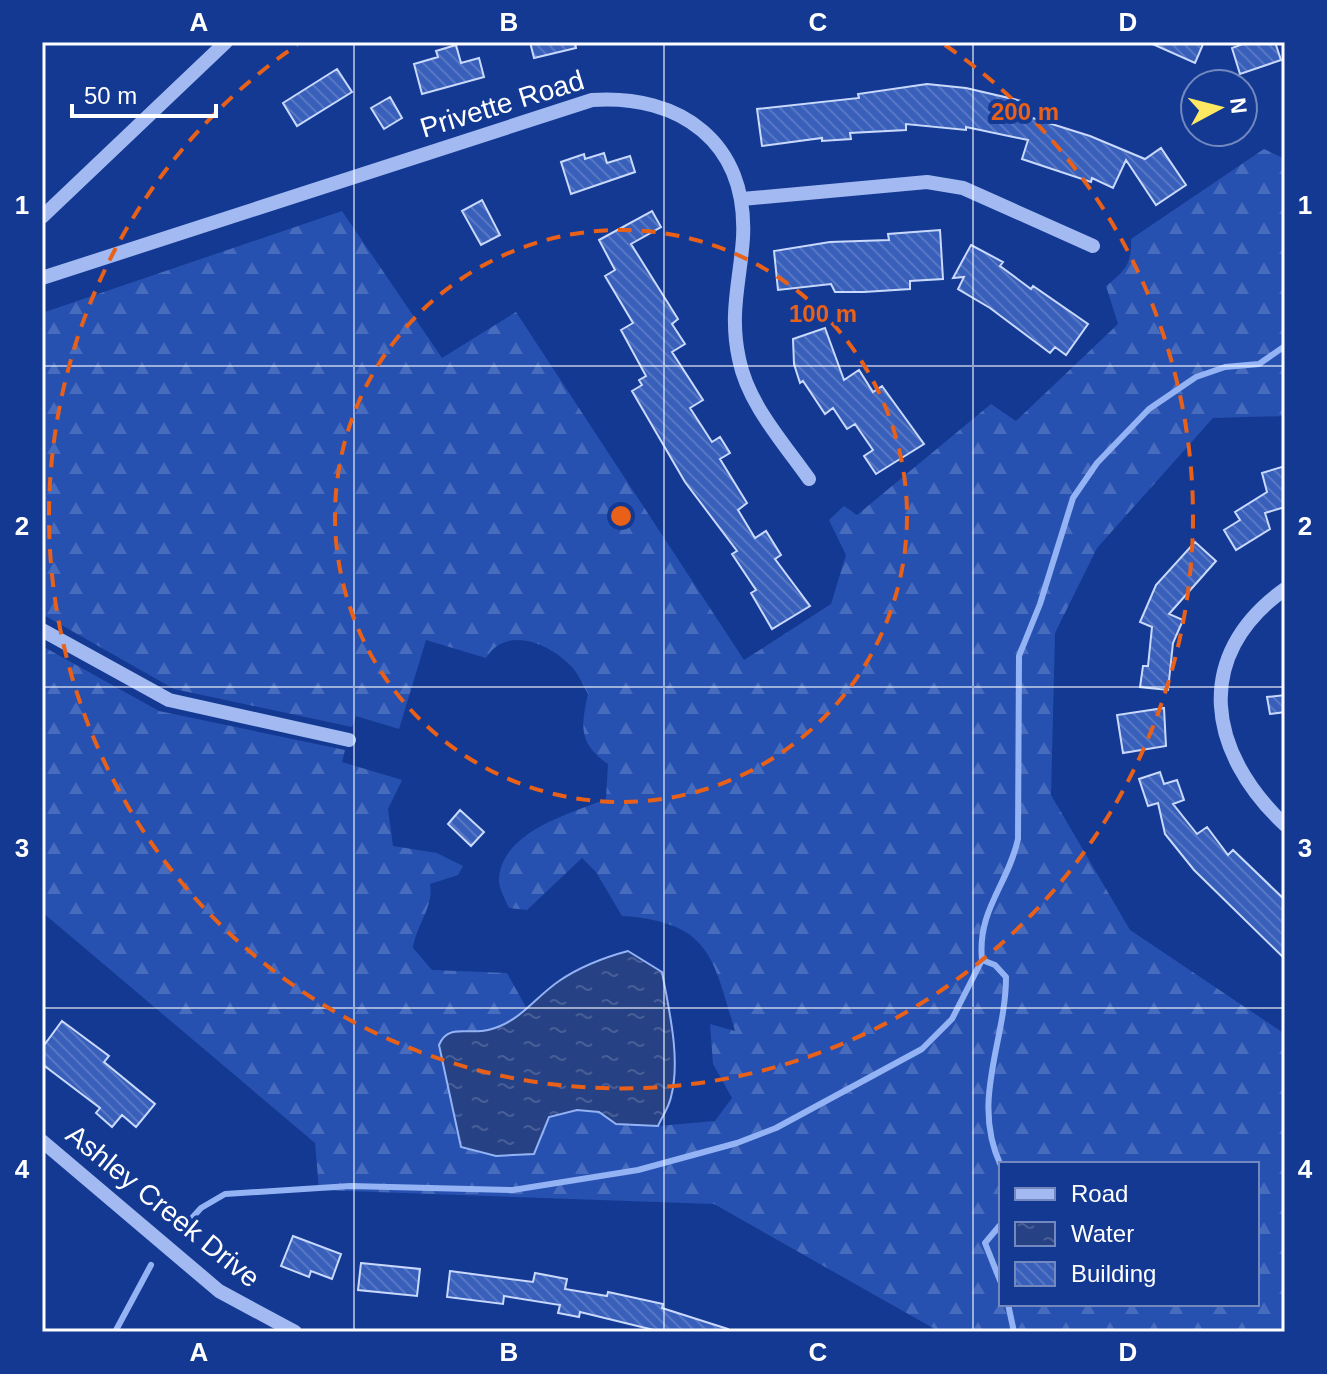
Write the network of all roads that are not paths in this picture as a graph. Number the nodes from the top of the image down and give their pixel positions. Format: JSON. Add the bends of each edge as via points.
{"nodes":[{"id":1,"x":226,"y":42,"type":"edge"},
{"id":2,"x":742,"y":199,"type":"junction"},
{"id":3,"x":42,"y":217,"type":"edge"},
{"id":4,"x":1093,"y":246,"type":"dead end"},
{"id":5,"x":42,"y":278,"type":"edge"},
{"id":6,"x":809,"y":479,"type":"dead end"},
{"id":7,"x":1285,"y":589,"type":"edge"},
{"id":8,"x":42,"y":630,"type":"edge"},
{"id":9,"x":349,"y":740,"type":"dead end"},
{"id":10,"x":1285,"y":825,"type":"edge"},
{"id":11,"x":42,"y":1141,"type":"edge"},
{"id":12,"x":295,"y":1332,"type":"edge"}],
"edges":[{"from":1,"to":3,"type":"street"},
{"from":2,"to":4,"type":"street","via":[[927,182],[963,188]]},
{"from":2,"to":5,"type":"street","name":"Privette Road","via":[[732,168],[709,134],[670,108],[626,98],[592,100]]},
{"from":2,"to":6,"type":"street","name":"Privette Road","via":[[733,327],[740,363],[753,398]]},
{"from":7,"to":10,"type":"street","via":[[1240,630],[1221,685],[1220,718],[1228,748],[1246,780]]},
{"from":8,"to":9,"type":"street","via":[[169,700]]},
{"from":11,"to":12,"type":"street","name":"Ashley Creek Drive","via":[[219,1291]]}]}
